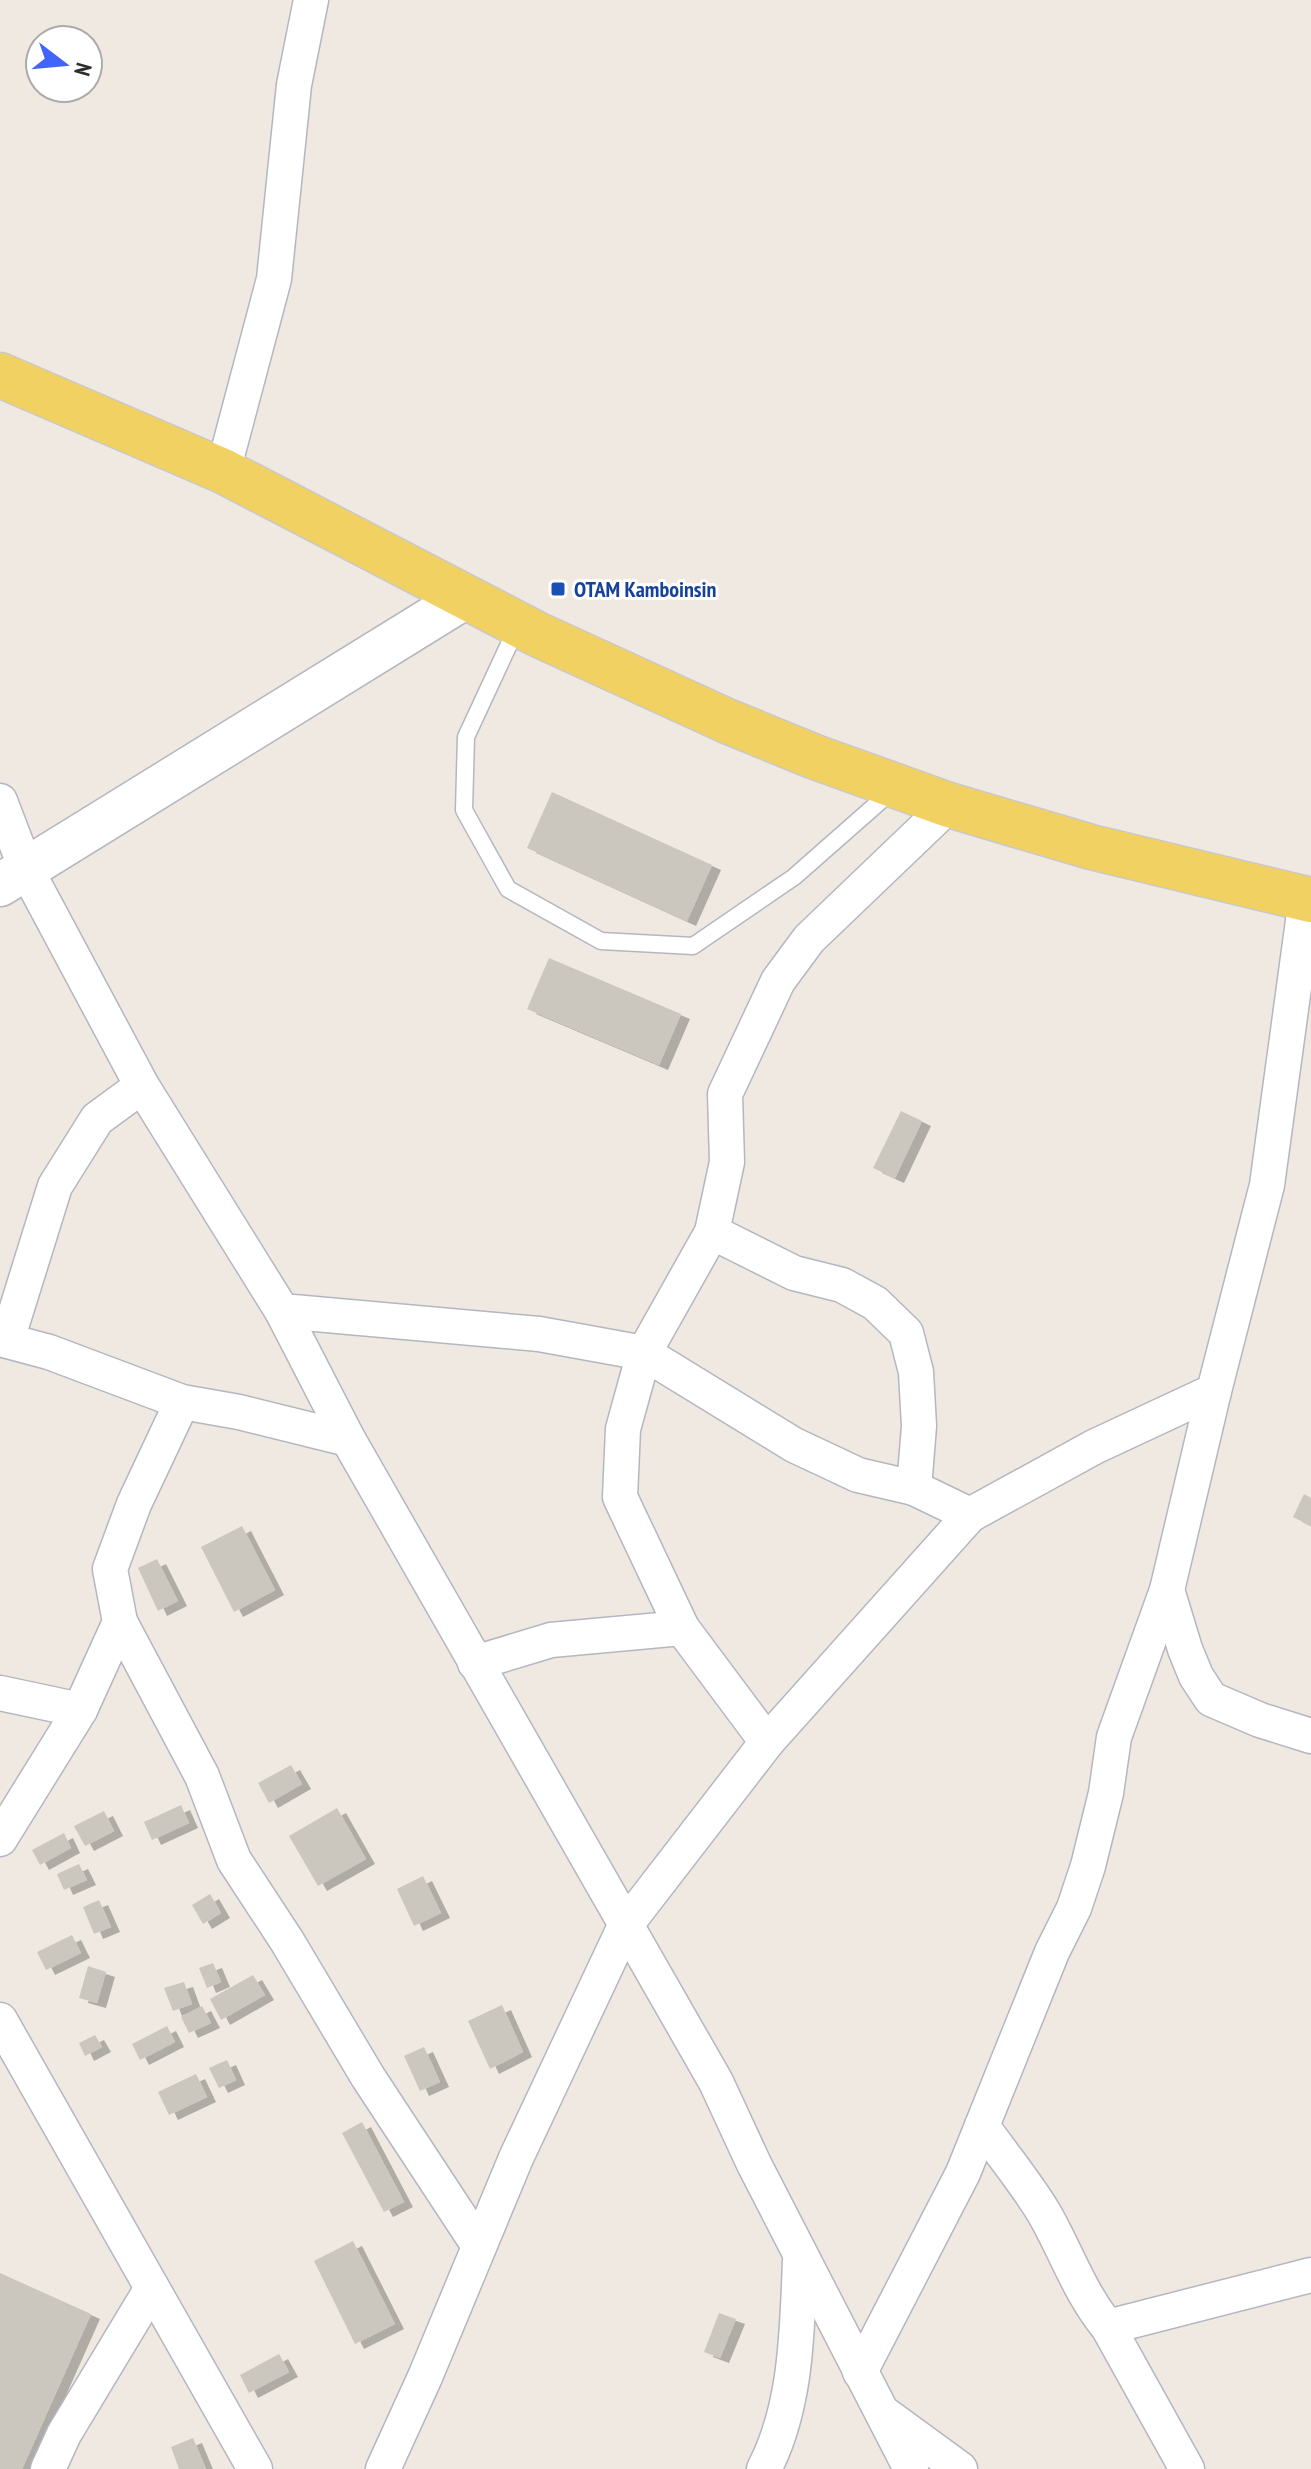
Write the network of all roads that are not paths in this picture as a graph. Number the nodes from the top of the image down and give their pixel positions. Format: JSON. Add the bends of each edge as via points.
{"nodes":[{"id":1,"x":311,"y":0,"type":"edge"},
{"id":2,"x":0,"y":375,"type":"edge"},
{"id":3,"x":223,"y":471,"type":"junction"},
{"id":4,"x":466,"y":597,"type":"junction"},
{"id":5,"x":518,"y":624,"type":"junction"},
{"id":6,"x":897,"y":786,"type":"junction"},
{"id":7,"x":0,"y":801,"type":"edge"},
{"id":8,"x":949,"y":805,"type":"junction"},
{"id":9,"x":13,"y":877,"type":"edge"},
{"id":10,"x":1308,"y":900,"type":"edge"},
{"id":11,"x":142,"y":1086,"type":"junction"},
{"id":12,"x":712,"y":1232,"type":"junction"},
{"id":13,"x":282,"y":1311,"type":"junction"},
{"id":14,"x":4,"y":1340,"type":"edge"},
{"id":15,"x":644,"y":1353,"type":"junction"},
{"id":16,"x":1214,"y":1391,"type":"junction"},
{"id":17,"x":182,"y":1402,"type":"junction"},
{"id":18,"x":348,"y":1439,"type":"junction"},
{"id":19,"x":914,"y":1488,"type":"junction"},
{"id":20,"x":970,"y":1515,"type":"junction"},
{"id":21,"x":1167,"y":1590,"type":"junction"},
{"id":22,"x":120,"y":1622,"type":"junction"},
{"id":23,"x":682,"y":1628,"type":"junction"},
{"id":24,"x":475,"y":1663,"type":"junction"},
{"id":25,"x":0,"y":1693,"type":"edge"},
{"id":26,"x":80,"y":1710,"type":"junction"},
{"id":27,"x":1311,"y":1736,"type":"edge"},
{"id":28,"x":767,"y":1742,"type":"junction"},
{"id":29,"x":0,"y":1839,"type":"edge"},
{"id":30,"x":625,"y":1926,"type":"junction"},
{"id":31,"x":0,"y":2020,"type":"edge"},
{"id":32,"x":982,"y":2126,"type":"junction"},
{"id":33,"x":479,"y":2246,"type":"junction"},
{"id":34,"x":801,"y":2256,"type":"junction"},
{"id":35,"x":1311,"y":2275,"type":"edge"},
{"id":36,"x":152,"y":2288,"type":"junction"},
{"id":37,"x":1108,"y":2327,"type":"junction"},
{"id":38,"x":860,"y":2372,"type":"junction"},
{"id":39,"x":882,"y":2413,"type":"junction"},
{"id":40,"x":48,"y":2469,"type":"edge"},
{"id":41,"x":255,"y":2469,"type":"edge"},
{"id":42,"x":383,"y":2469,"type":"edge"},
{"id":43,"x":764,"y":2469,"type":"edge"},
{"id":44,"x":911,"y":2469,"type":"edge"},
{"id":45,"x":960,"y":2469,"type":"edge"},
{"id":46,"x":1187,"y":2469,"type":"edge"}],
"edges":[{"from":1,"to":3,"type":"street","via":[[294,85],[274,279]]},
{"from":2,"to":3,"type":"main road"},
{"from":3,"to":4,"type":"main road"},
{"from":4,"to":5,"type":"main road"},
{"from":4,"to":9,"type":"street"},
{"from":5,"to":6,"type":"main road","via":[[727,721]]},
{"from":5,"to":6,"type":"lane","via":[[466,737],[464,810],[508,889],[601,941],[693,946],[794,877]]},
{"from":6,"to":8,"type":"main road"},
{"from":7,"to":9,"type":"street"},
{"from":8,"to":10,"type":"main road","via":[[1091,847]]},
{"from":8,"to":12,"type":"street","via":[[809,939],[778,981],[725,1094],[727,1162]]},
{"from":9,"to":11,"type":"street"},
{"from":10,"to":16,"type":"street","via":[[1267,1185]]},
{"from":11,"to":13,"type":"street"},
{"from":11,"to":14,"type":"street","via":[[97,1119],[55,1186]]},
{"from":12,"to":15,"type":"street"},
{"from":12,"to":19,"type":"street","via":[[794,1273],[842,1285],[875,1303],[906,1333],[916,1372],[919,1426]]},
{"from":13,"to":15,"type":"street","via":[[539,1334]]},
{"from":13,"to":18,"type":"street"},
{"from":14,"to":17,"type":"street"},
{"from":15,"to":19,"type":"street","via":[[794,1445],[858,1475]]},
{"from":15,"to":23,"type":"street","via":[[623,1429],[620,1497]]},
{"from":16,"to":20,"type":"street","via":[[1094,1447]]},
{"from":16,"to":21,"type":"street"},
{"from":17,"to":18,"type":"street"},
{"from":17,"to":22,"type":"street","via":[[110,1569]]},
{"from":18,"to":24,"type":"street"},
{"from":19,"to":20,"type":"street"},
{"from":20,"to":28,"type":"street"},
{"from":21,"to":27,"type":"street","via":[[1185,1649],[1211,1699]]},
{"from":21,"to":32,"type":"street","via":[[1114,1737],[1106,1793],[1074,1908]]},
{"from":22,"to":26,"type":"street"},
{"from":22,"to":33,"type":"street","via":[[202,1776],[234,1860]]},
{"from":23,"to":24,"type":"street","via":[[551,1640]]},
{"from":23,"to":28,"type":"street"},
{"from":24,"to":30,"type":"street"},
{"from":25,"to":26,"type":"street"},
{"from":26,"to":29,"type":"street"},
{"from":28,"to":30,"type":"street"},
{"from":30,"to":33,"type":"street"},
{"from":30,"to":34,"type":"street","via":[[716,2082]]},
{"from":31,"to":36,"type":"street"},
{"from":32,"to":37,"type":"street","via":[[1042,2209],[1092,2308]]},
{"from":32,"to":38,"type":"street"},
{"from":33,"to":42,"type":"street"},
{"from":34,"to":38,"type":"street"},
{"from":34,"to":43,"type":"street","via":[[788,2397],[783,2425]]},
{"from":35,"to":37,"type":"street"},
{"from":36,"to":40,"type":"street"},
{"from":36,"to":41,"type":"street"},
{"from":37,"to":46,"type":"street"},
{"from":38,"to":39,"type":"street"},
{"from":39,"to":44,"type":"street"},
{"from":39,"to":45,"type":"street"}]}
